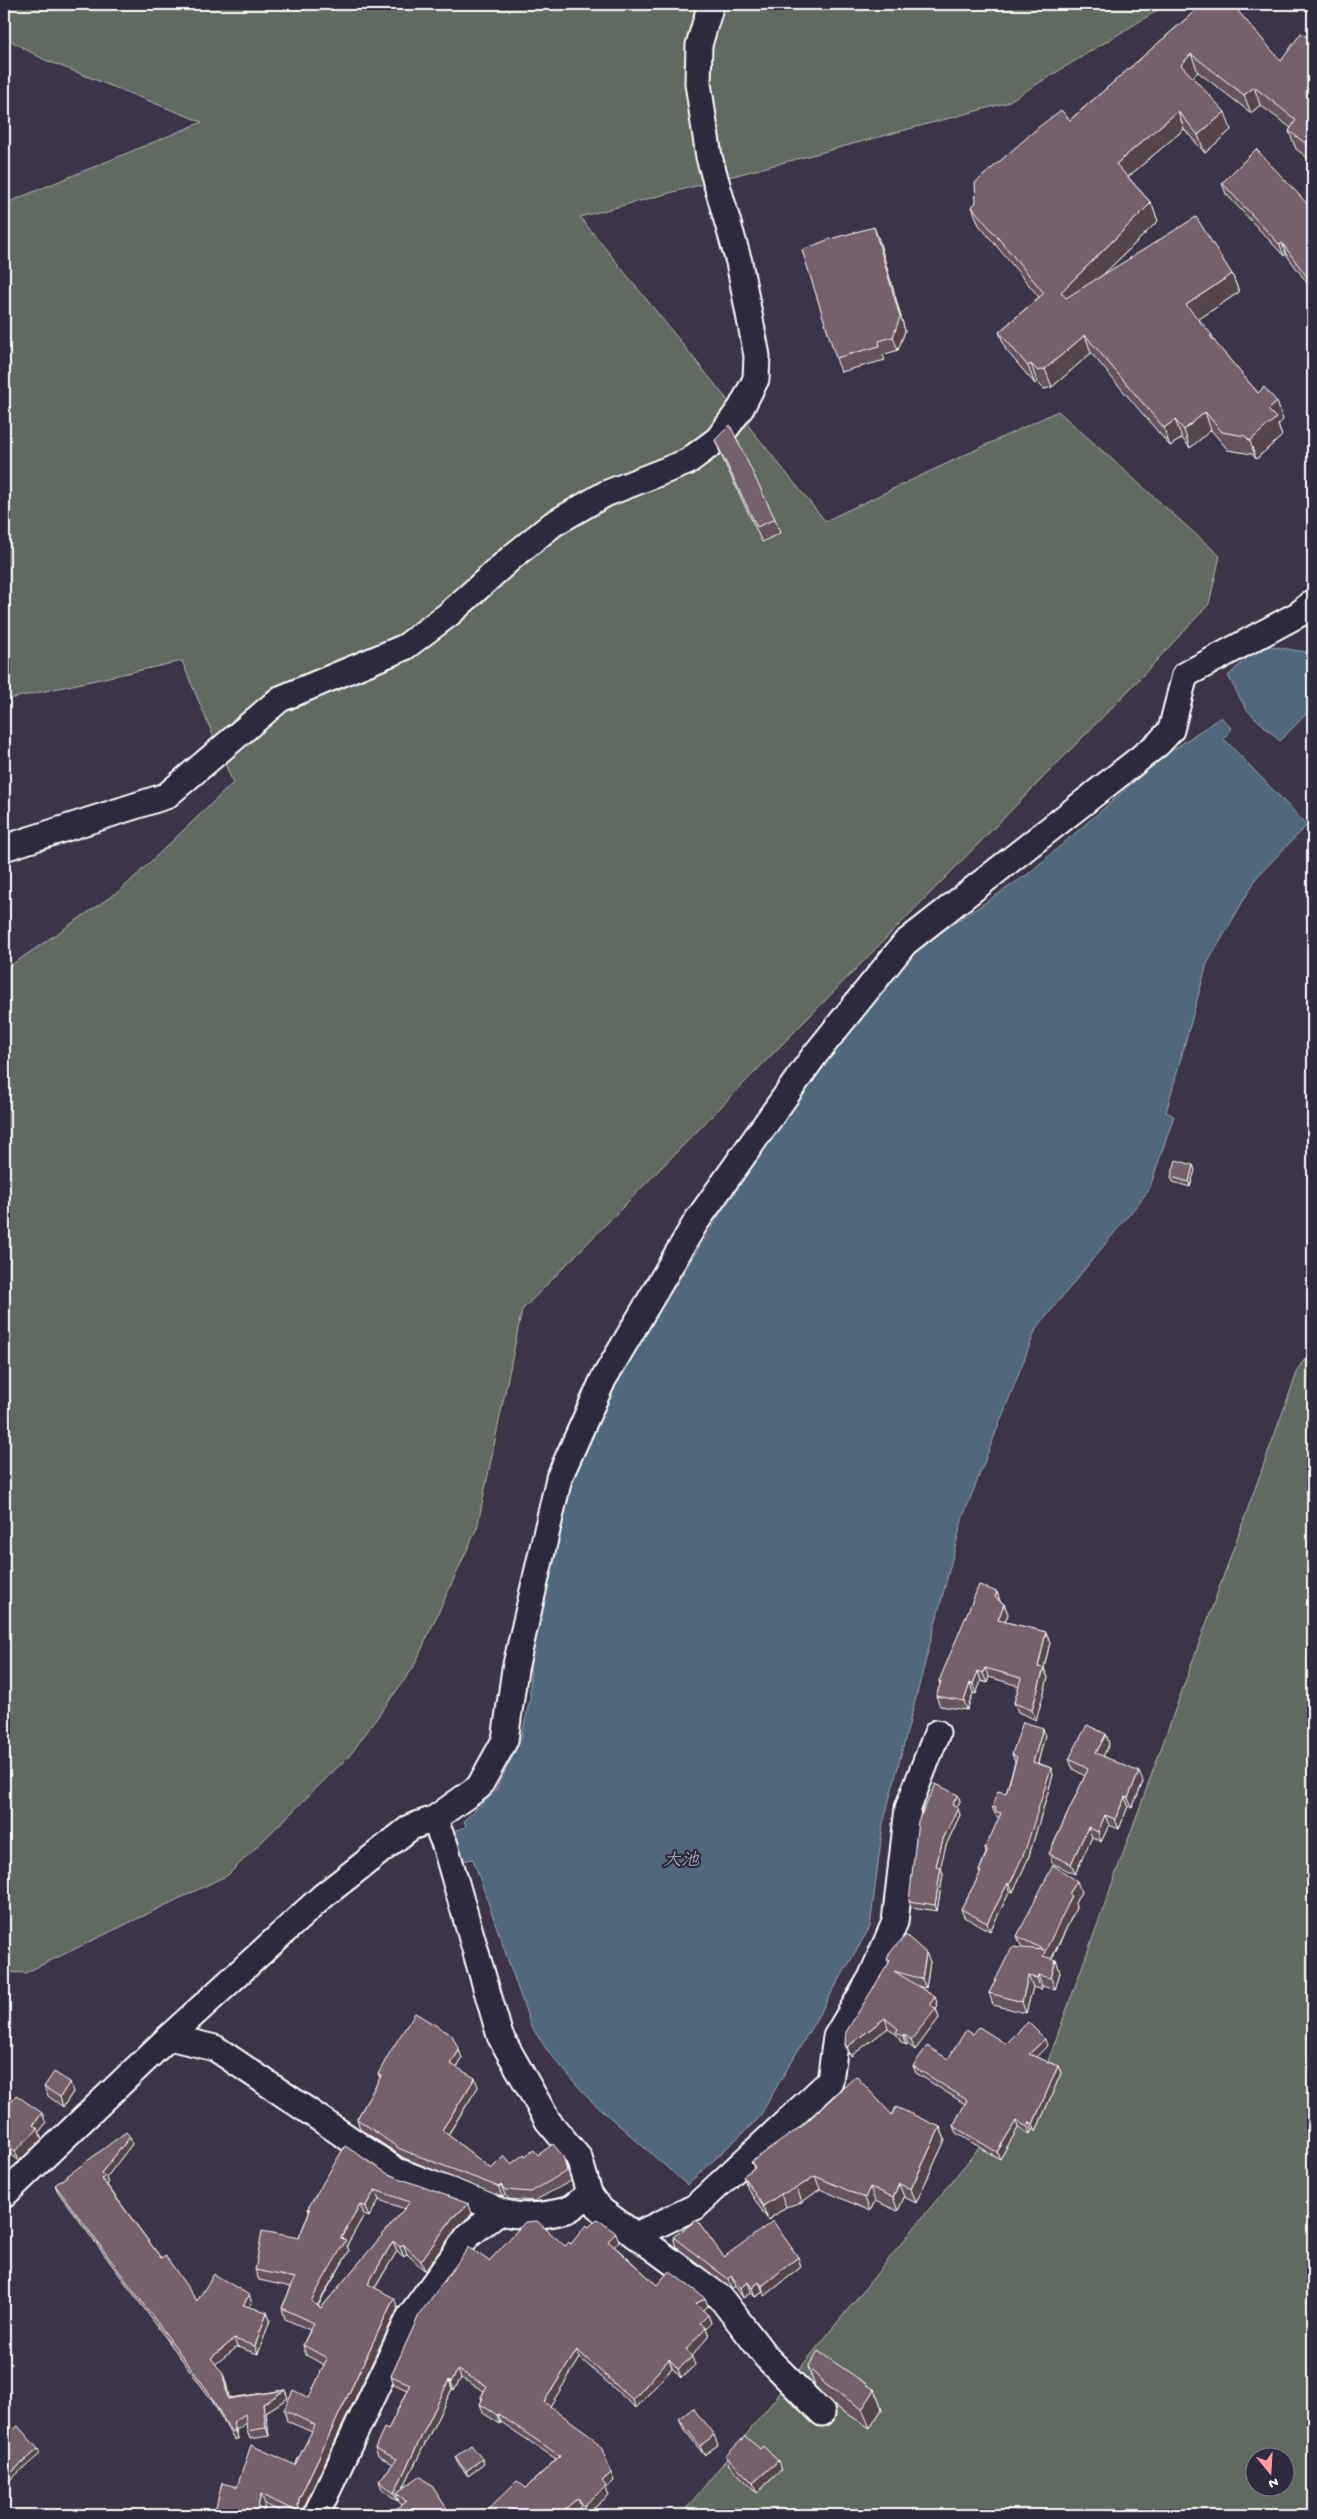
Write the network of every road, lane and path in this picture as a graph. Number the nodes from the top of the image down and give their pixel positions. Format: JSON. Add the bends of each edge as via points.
{"nodes":[{"id":1,"x":711,"y":4,"type":"edge"},
{"id":2,"x":1313,"y":602,"type":"edge"},
{"id":3,"x":4,"y":848,"type":"edge"},
{"id":4,"x":937,"y":1732,"type":"dead end"},
{"id":5,"x":434,"y":1819,"type":"junction"},
{"id":6,"x":169,"y":2037,"type":"junction"},
{"id":7,"x":589,"y":2193,"type":"junction"},
{"id":8,"x":4,"y":2195,"type":"edge"},
{"id":9,"x":497,"y":2213,"type":"junction"},
{"id":10,"x":636,"y":2235,"type":"junction"},
{"id":11,"x":822,"y":2413,"type":"dead end"},
{"id":12,"x":316,"y":2515,"type":"edge"}],
"edges":[{"from":1,"to":3,"type":"street","via":[[699,45],[698,83],[709,157],[739,262],[757,356],[756,380],[741,408],[718,439],[686,462],[605,494],[553,524],[449,614],[404,648],[280,699],[166,796]]},
{"from":2,"to":5,"type":"street","via":[[1299,614],[1185,675],[1171,730],[1158,744],[905,943],[814,1056],[696,1222],[603,1380],[559,1478],[515,1669],[505,1740],[479,1787]]},
{"from":4,"to":10,"type":"street","via":[[908,1808],[895,1922],[870,1978],[836,2037],[830,2081],[695,2207]]},
{"from":5,"to":6,"type":"street","via":[[411,1827],[323,1896]]},
{"from":5,"to":7,"type":"street","via":[[445,1845],[500,2036],[548,2121],[579,2158]]},
{"from":6,"to":8,"type":"street"},
{"from":6,"to":9,"type":"street","via":[[215,2048],[397,2171],[486,2204]]},
{"from":7,"to":9,"type":"street","via":[[569,2210],[520,2216]]},
{"from":7,"to":10,"type":"street","via":[[601,2210]]},
{"from":9,"to":12,"type":"street","via":[[468,2236],[410,2316]]},
{"from":10,"to":11,"type":"street","via":[[720,2297],[768,2358]]}]}
